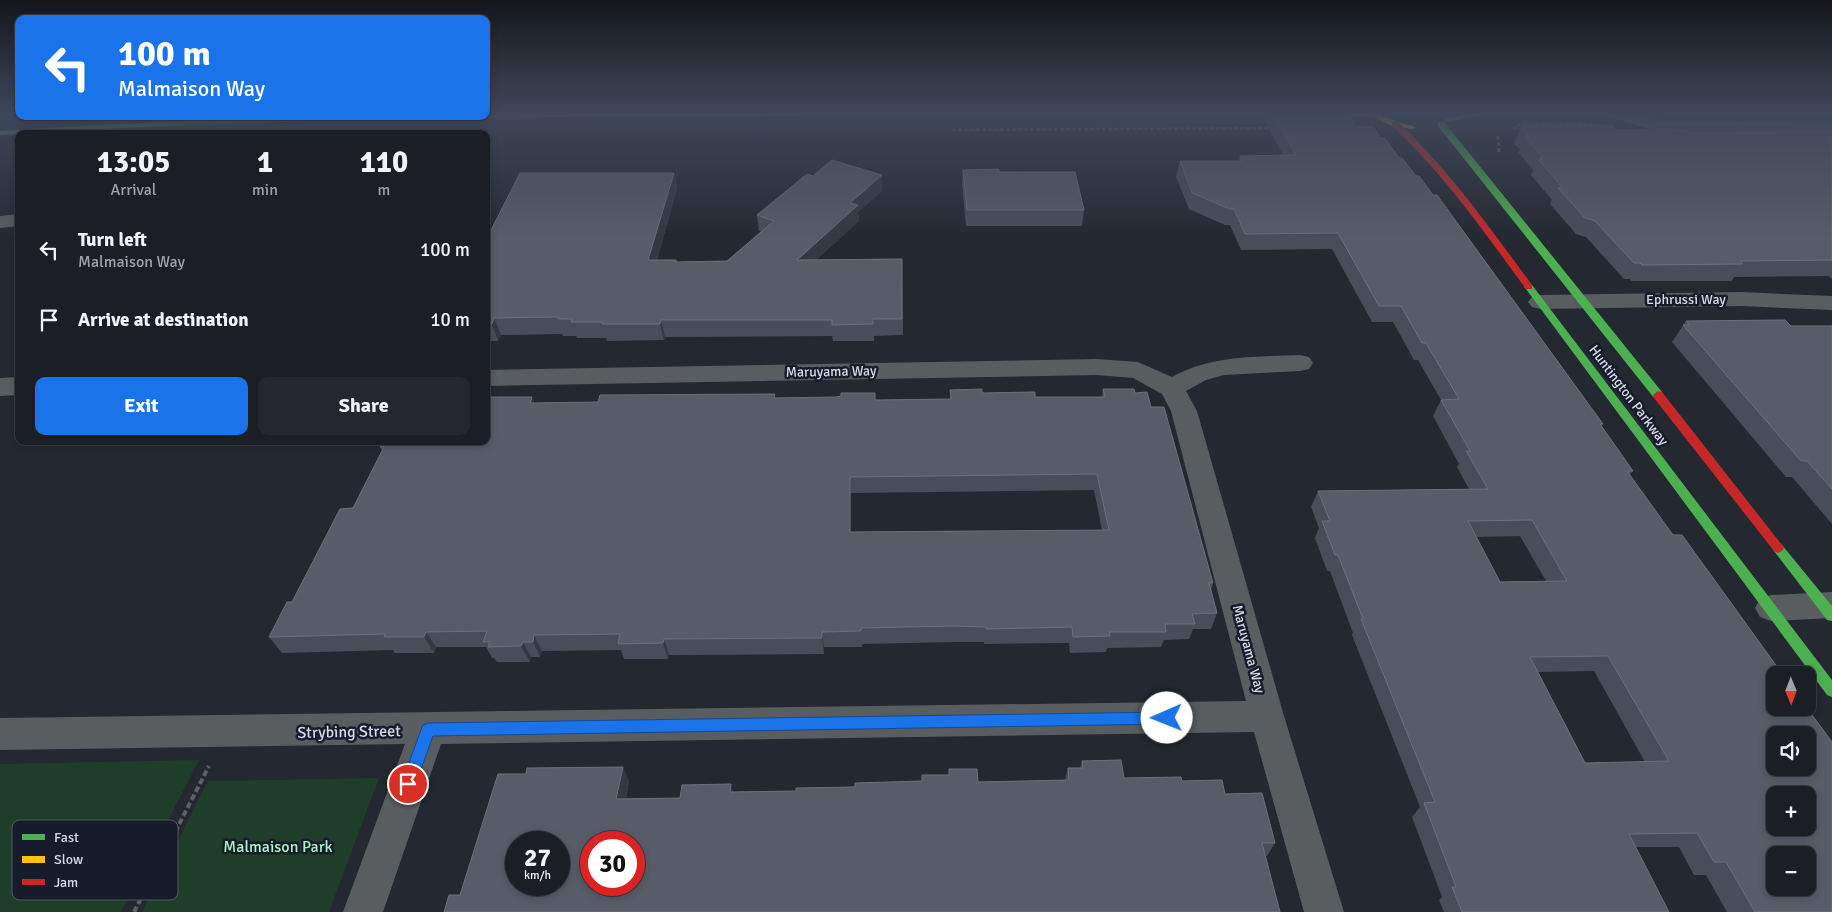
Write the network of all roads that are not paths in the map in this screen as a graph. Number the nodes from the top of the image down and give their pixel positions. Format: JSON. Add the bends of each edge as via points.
{"nodes":[{"id":1,"x":1429,"y":156,"type":"edge"},
{"id":2,"x":1466,"y":156,"type":"edge"},
{"id":3,"x":15,"y":220,"type":"edge"},
{"id":4,"x":0,"y":222,"type":"edge"},
{"id":5,"x":1583,"y":300,"type":"junction"},
{"id":6,"x":1540,"y":302,"type":"junction"},
{"id":7,"x":1832,"y":303,"type":"edge"},
{"id":8,"x":1300,"y":363,"type":"dead end"},
{"id":9,"x":490,"y":378,"type":"edge"},
{"id":10,"x":15,"y":386,"type":"edge"},
{"id":11,"x":0,"y":387,"type":"edge"},
{"id":12,"x":1172,"y":388,"type":"junction"},
{"id":13,"x":1771,"y":608,"type":"junction"},
{"id":14,"x":1829,"y":609,"type":"edge"},
{"id":15,"x":1832,"y":691,"type":"edge"},
{"id":16,"x":1267,"y":716,"type":"junction"},
{"id":17,"x":428,"y":730,"type":"junction"},
{"id":18,"x":0,"y":734,"type":"edge"},
{"id":19,"x":363,"y":912,"type":"edge"},
{"id":20,"x":1324,"y":912,"type":"edge"}],
"edges":[{"from":1,"to":6,"type":"street","name":"Huntington Parkway"},
{"from":2,"to":5,"type":"street","name":"Huntington Parkway"},
{"from":3,"to":4,"type":"street"},
{"from":5,"to":6,"type":"street","name":"Ephrussi Way"},
{"from":5,"to":7,"type":"street","name":"Ephrussi Way","via":[[1741,299]]},
{"from":5,"to":14,"type":"street","name":"Huntington Parkway"},
{"from":6,"to":13,"type":"street","name":"Huntington Parkway"},
{"from":8,"to":12,"type":"street","via":[[1224,367],[1197,374]]},
{"from":9,"to":12,"type":"street","name":"Maruyama Way","via":[[1097,367],[1138,370]]},
{"from":10,"to":11,"type":"street"},
{"from":12,"to":16,"type":"street","name":"Maruyama Way","via":[[1184,411]]},
{"from":13,"to":14,"type":"street"},
{"from":13,"to":15,"type":"street","name":"Huntington Parkway"},
{"from":16,"to":17,"type":"street","name":"Strybing Street"},
{"from":16,"to":20,"type":"street","name":"Maruyama Way"},
{"from":17,"to":18,"type":"street","name":"Strybing Street"},
{"from":17,"to":19,"type":"street"}]}
